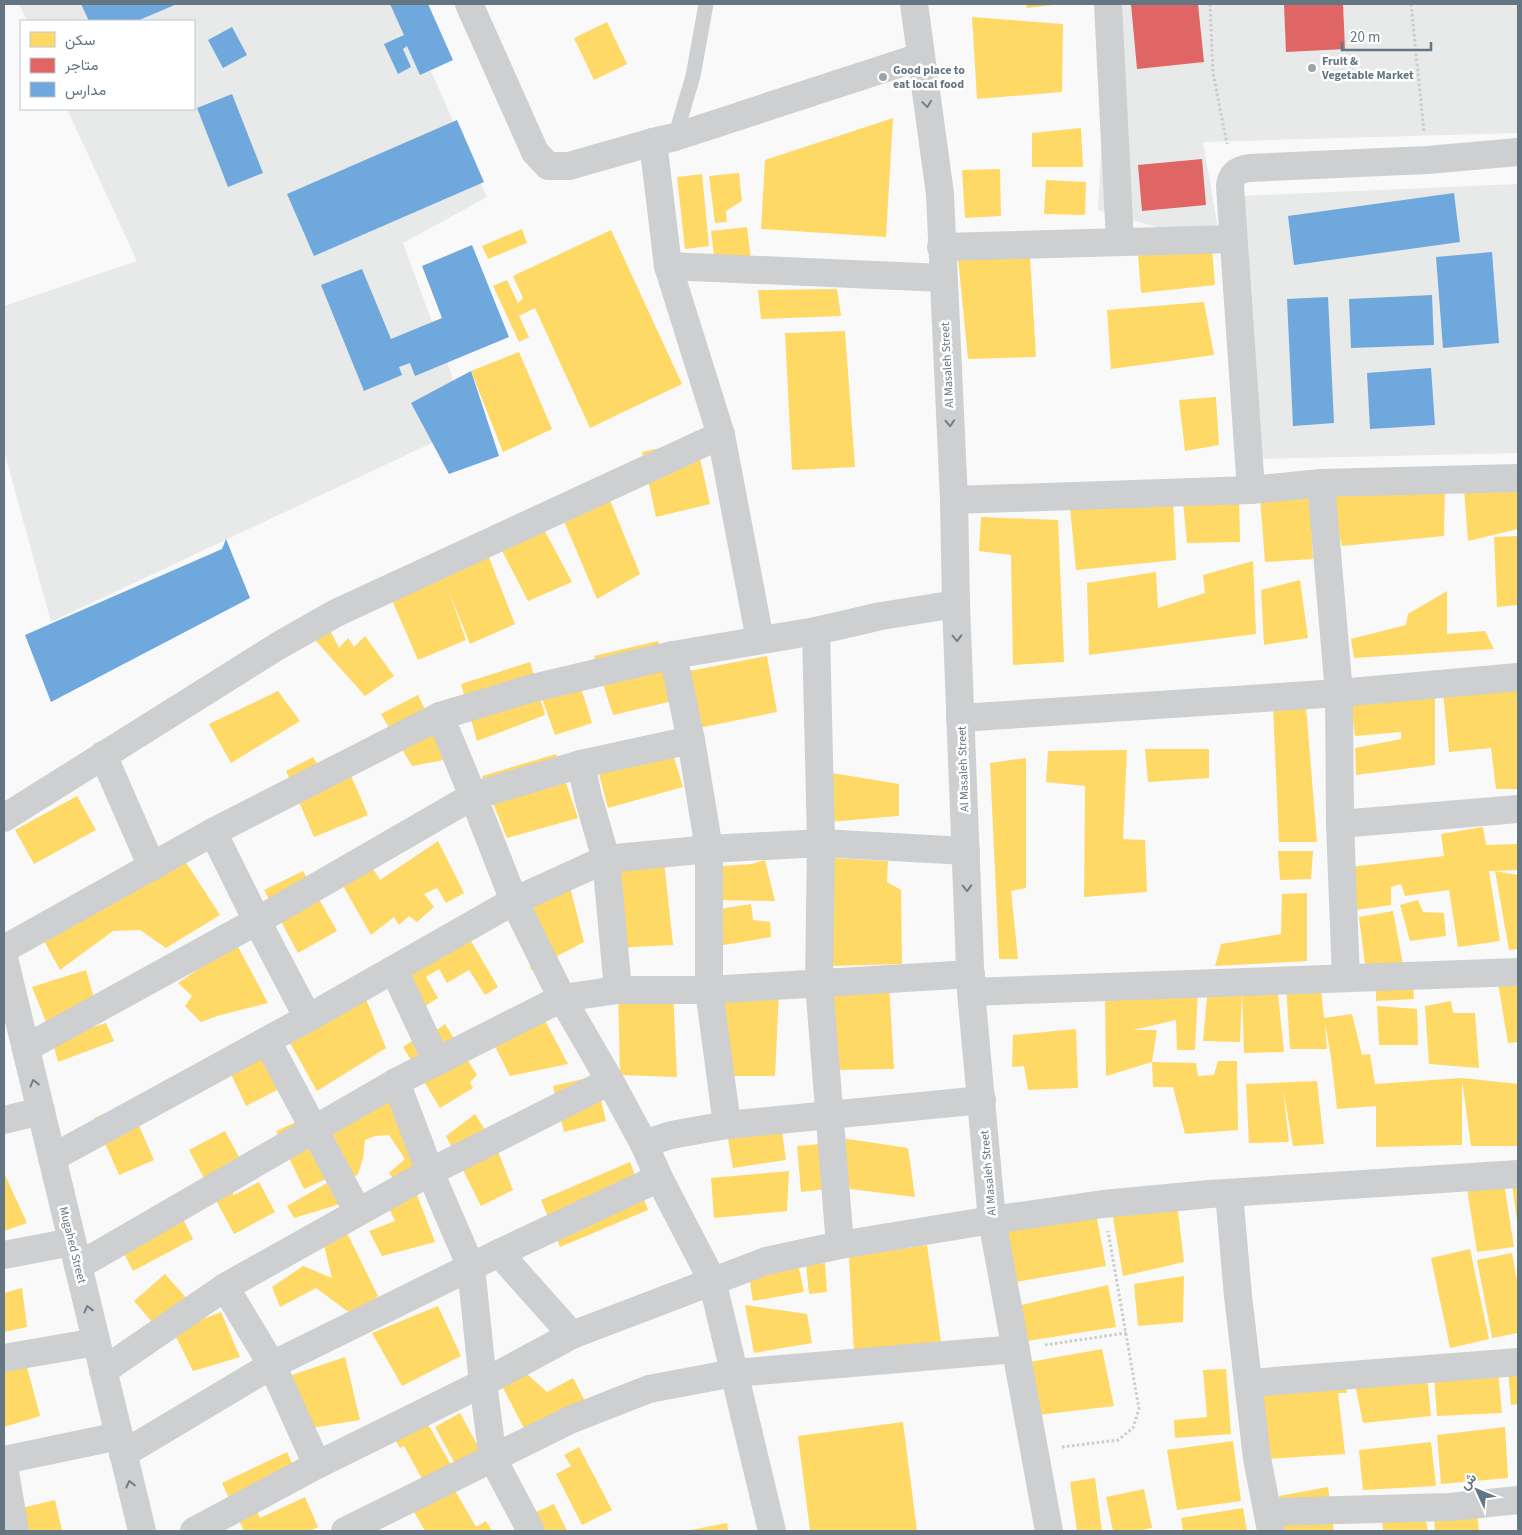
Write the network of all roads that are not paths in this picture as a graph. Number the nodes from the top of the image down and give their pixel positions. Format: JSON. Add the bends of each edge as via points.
{"nodes":[{"id":1,"x":469,"y":4,"type":"edge"},
{"id":2,"x":706,"y":4,"type":"edge"},
{"id":3,"x":914,"y":4,"type":"edge"},
{"id":4,"x":1108,"y":4,"type":"edge"},
{"id":5,"x":920,"y":57,"type":"junction"},
{"id":6,"x":664,"y":140,"type":"junction"},
{"id":7,"x":1518,"y":152,"type":"edge"},
{"id":8,"x":1233,"y":239,"type":"junction"},
{"id":9,"x":1120,"y":242,"type":"junction"},
{"id":10,"x":942,"y":247,"type":"junction"},
{"id":11,"x":668,"y":266,"type":"junction"},
{"id":12,"x":943,"y":278,"type":"junction"},
{"id":13,"x":721,"y":435,"type":"junction"},
{"id":14,"x":1518,"y":478,"type":"edge"},
{"id":15,"x":1321,"y":483,"type":"junction"},
{"id":16,"x":1251,"y":490,"type":"junction"},
{"id":17,"x":954,"y":500,"type":"junction"},
{"id":18,"x":956,"y":604,"type":"junction"},
{"id":19,"x":816,"y":631,"type":"junction"},
{"id":20,"x":760,"y":640,"type":"junction"},
{"id":21,"x":673,"y":655,"type":"junction"},
{"id":22,"x":1518,"y":677,"type":"edge"},
{"id":23,"x":1339,"y":693,"type":"junction"},
{"id":24,"x":440,"y":716,"type":"junction"},
{"id":25,"x":960,"y":718,"type":"junction"},
{"id":26,"x":691,"y":740,"type":"junction"},
{"id":27,"x":103,"y":755,"type":"junction"},
{"id":28,"x":581,"y":764,"type":"junction"},
{"id":29,"x":473,"y":796,"type":"junction"},
{"id":30,"x":1518,"y":809,"type":"edge"},
{"id":31,"x":4,"y":818,"type":"edge"},
{"id":32,"x":1340,"y":824,"type":"junction"},
{"id":33,"x":214,"y":832,"type":"junction"},
{"id":34,"x":821,"y":843,"type":"junction"},
{"id":35,"x":709,"y":849,"type":"junction"},
{"id":36,"x":966,"y":851,"type":"junction"},
{"id":37,"x":606,"y":859,"type":"junction"},
{"id":38,"x":152,"y":867,"type":"junction"},
{"id":39,"x":514,"y":901,"type":"junction"},
{"id":40,"x":257,"y":921,"type":"junction"},
{"id":41,"x":4,"y":950,"type":"edge"},
{"id":42,"x":4,"y":958,"type":"edge"},
{"id":43,"x":394,"y":970,"type":"junction"},
{"id":44,"x":1518,"y":972,"type":"edge"},
{"id":45,"x":1346,"y":978,"type":"junction"},
{"id":46,"x":971,"y":983,"type":"junction"},
{"id":47,"x":819,"y":984,"type":"junction"},
{"id":48,"x":618,"y":990,"type":"junction"},
{"id":49,"x":709,"y":990,"type":"junction"},
{"id":50,"x":562,"y":998,"type":"junction"},
{"id":51,"x":308,"y":1018,"type":"junction"},
{"id":52,"x":268,"y":1040,"type":"junction"},
{"id":53,"x":26,"y":1048,"type":"junction"},
{"id":54,"x":438,"y":1062,"type":"junction"},
{"id":55,"x":610,"y":1081,"type":"junction"},
{"id":56,"x":396,"y":1082,"type":"junction"},
{"id":57,"x":982,"y":1100,"type":"junction"},
{"id":58,"x":41,"y":1111,"type":"junction"},
{"id":59,"x":828,"y":1114,"type":"junction"},
{"id":60,"x":4,"y":1120,"type":"edge"},
{"id":61,"x":727,"y":1125,"type":"junction"},
{"id":62,"x":315,"y":1129,"type":"junction"},
{"id":63,"x":644,"y":1144,"type":"junction"},
{"id":64,"x":52,"y":1158,"type":"junction"},
{"id":65,"x":430,"y":1172,"type":"junction"},
{"id":66,"x":1518,"y":1174,"type":"edge"},
{"id":67,"x":659,"y":1178,"type":"junction"},
{"id":68,"x":1229,"y":1193,"type":"junction"},
{"id":69,"x":358,"y":1212,"type":"junction"},
{"id":70,"x":992,"y":1220,"type":"junction"},
{"id":71,"x":840,"y":1246,"type":"junction"},
{"id":72,"x":499,"y":1253,"type":"junction"},
{"id":73,"x":75,"y":1254,"type":"junction"},
{"id":74,"x":4,"y":1255,"type":"edge"},
{"id":75,"x":471,"y":1267,"type":"junction"},
{"id":76,"x":712,"y":1280,"type":"junction"},
{"id":77,"x":225,"y":1286,"type":"junction"},
{"id":78,"x":572,"y":1335,"type":"junction"},
{"id":79,"x":96,"y":1342,"type":"junction"},
{"id":80,"x":1016,"y":1349,"type":"junction"},
{"id":81,"x":4,"y":1358,"type":"edge"},
{"id":82,"x":1518,"y":1362,"type":"edge"},
{"id":83,"x":272,"y":1364,"type":"junction"},
{"id":84,"x":103,"y":1371,"type":"junction"},
{"id":85,"x":734,"y":1373,"type":"junction"},
{"id":86,"x":483,"y":1383,"type":"junction"},
{"id":87,"x":1249,"y":1383,"type":"junction"},
{"id":88,"x":121,"y":1445,"type":"junction"},
{"id":89,"x":493,"y":1459,"type":"junction"},
{"id":90,"x":4,"y":1460,"type":"edge"},
{"id":91,"x":317,"y":1465,"type":"junction"},
{"id":92,"x":4,"y":1466,"type":"edge"},
{"id":93,"x":1518,"y":1500,"type":"edge"},
{"id":94,"x":1270,"y":1521,"type":"edge"},
{"id":95,"x":15,"y":1531,"type":"edge"},
{"id":96,"x":142,"y":1531,"type":"edge"},
{"id":97,"x":194,"y":1531,"type":"edge"},
{"id":98,"x":346,"y":1531,"type":"edge"},
{"id":99,"x":531,"y":1531,"type":"edge"},
{"id":100,"x":772,"y":1531,"type":"edge"},
{"id":101,"x":1049,"y":1531,"type":"edge"}],
"edges":[{"from":1,"to":6,"type":"street","via":[[535,152],[548,166],[568,166]]},
{"from":2,"to":6,"type":"lane","via":[[693,76]]},
{"from":3,"to":5,"type":"street","name":"Al Masaleh Street"},
{"from":4,"to":9,"type":"street"},
{"from":5,"to":6,"type":"street"},
{"from":5,"to":10,"type":"street","name":"Al Masaleh Street","one_way":true,"via":[[940,194]]},
{"from":6,"to":11,"type":"street"},
{"from":7,"to":8,"type":"street","via":[[1241,169],[1230,180]]},
{"from":8,"to":9,"type":"street"},
{"from":8,"to":16,"type":"street"},
{"from":9,"to":10,"type":"street"},
{"from":10,"to":12,"type":"street","name":"Al Masaleh Street"},
{"from":11,"to":12,"type":"street"},
{"from":11,"to":13,"type":"street"},
{"from":12,"to":17,"type":"street","name":"Al Masaleh Street","one_way":true},
{"from":13,"to":20,"type":"street"},
{"from":13,"to":27,"type":"street","via":[[336,613]]},
{"from":14,"to":15,"type":"street"},
{"from":15,"to":16,"type":"street"},
{"from":15,"to":23,"type":"street"},
{"from":16,"to":17,"type":"street"},
{"from":17,"to":18,"type":"street","name":"Al Masaleh Street"},
{"from":18,"to":19,"type":"street"},
{"from":18,"to":25,"type":"street","name":"Al Masaleh Street","one_way":true},
{"from":19,"to":20,"type":"street"},
{"from":19,"to":34,"type":"street"},
{"from":20,"to":21,"type":"street"},
{"from":21,"to":24,"type":"street","via":[[529,689]]},
{"from":21,"to":26,"type":"street"},
{"from":22,"to":23,"type":"street"},
{"from":23,"to":25,"type":"street"},
{"from":23,"to":32,"type":"street"},
{"from":24,"to":29,"type":"street"},
{"from":24,"to":33,"type":"street"},
{"from":25,"to":36,"type":"street","name":"Al Masaleh Street"},
{"from":26,"to":28,"type":"street"},
{"from":26,"to":35,"type":"street"},
{"from":27,"to":31,"type":"street"},
{"from":27,"to":38,"type":"street"},
{"from":28,"to":29,"type":"street"},
{"from":28,"to":37,"type":"street"},
{"from":29,"to":39,"type":"street"},
{"from":29,"to":40,"type":"street"},
{"from":30,"to":32,"type":"street"},
{"from":32,"to":45,"type":"street"},
{"from":33,"to":38,"type":"street"},
{"from":33,"to":40,"type":"street"},
{"from":34,"to":35,"type":"street"},
{"from":34,"to":36,"type":"street"},
{"from":34,"to":47,"type":"street"},
{"from":35,"to":37,"type":"street"},
{"from":35,"to":49,"type":"street"},
{"from":36,"to":46,"type":"street","name":"Al Masaleh Street","one_way":true},
{"from":37,"to":39,"type":"street"},
{"from":37,"to":48,"type":"street"},
{"from":38,"to":41,"type":"street"},
{"from":39,"to":43,"type":"street"},
{"from":39,"to":50,"type":"street"},
{"from":40,"to":51,"type":"street"},
{"from":40,"to":53,"type":"street"},
{"from":42,"to":53,"type":"street","name":"Mugahed Street"},
{"from":43,"to":51,"type":"street"},
{"from":43,"to":54,"type":"street"},
{"from":44,"to":45,"type":"street"},
{"from":45,"to":46,"type":"street"},
{"from":46,"to":47,"type":"street"},
{"from":46,"to":57,"type":"street","name":"Al Masaleh Street"},
{"from":47,"to":49,"type":"street"},
{"from":47,"to":59,"type":"street"},
{"from":48,"to":49,"type":"street"},
{"from":48,"to":50,"type":"street"},
{"from":49,"to":61,"type":"street"},
{"from":50,"to":54,"type":"street"},
{"from":50,"to":55,"type":"street"},
{"from":51,"to":52,"type":"street"},
{"from":52,"to":62,"type":"street"},
{"from":52,"to":64,"type":"street"},
{"from":58,"to":53,"type":"street","name":"Mugahed Street","one_way":true},
{"from":54,"to":56,"type":"street"},
{"from":55,"to":63,"type":"street"},
{"from":55,"to":65,"type":"street"},
{"from":56,"to":62,"type":"street"},
{"from":56,"to":65,"type":"street"},
{"from":57,"to":59,"type":"street"},
{"from":57,"to":70,"type":"street","name":"Al Masaleh Street"},
{"from":58,"to":60,"type":"street"},
{"from":58,"to":64,"type":"street","name":"Mugahed Street"},
{"from":59,"to":61,"type":"street"},
{"from":59,"to":71,"type":"street"},
{"from":61,"to":63,"type":"street","via":[[671,1135]]},
{"from":62,"to":69,"type":"street"},
{"from":62,"to":73,"type":"street"},
{"from":63,"to":67,"type":"street"},
{"from":64,"to":73,"type":"street","name":"Mugahed Street"},
{"from":65,"to":69,"type":"street"},
{"from":65,"to":75,"type":"street"},
{"from":66,"to":68,"type":"street"},
{"from":67,"to":72,"type":"street"},
{"from":67,"to":76,"type":"street"},
{"from":68,"to":70,"type":"street","via":[[1103,1204]]},
{"from":68,"to":87,"type":"street"},
{"from":69,"to":77,"type":"street"},
{"from":70,"to":71,"type":"street"},
{"from":70,"to":80,"type":"street","name":"Al Masaleh Street"},
{"from":71,"to":76,"type":"street","via":[[766,1261]]},
{"from":72,"to":75,"type":"street"},
{"from":72,"to":78,"type":"street"},
{"from":73,"to":74,"type":"street"},
{"from":79,"to":73,"type":"street","name":"Mugahed Street","one_way":true},
{"from":75,"to":83,"type":"street"},
{"from":75,"to":86,"type":"street"},
{"from":76,"to":78,"type":"street"},
{"from":76,"to":85,"type":"street"},
{"from":77,"to":83,"type":"street"},
{"from":77,"to":84,"type":"street"},
{"from":78,"to":86,"type":"street"},
{"from":79,"to":81,"type":"street"},
{"from":79,"to":84,"type":"street","name":"Mugahed Street"},
{"from":80,"to":85,"type":"street"},
{"from":80,"to":101,"type":"street","name":"Al Masaleh Street"},
{"from":82,"to":87,"type":"street"},
{"from":83,"to":88,"type":"street"},
{"from":83,"to":91,"type":"street"},
{"from":84,"to":88,"type":"street","name":"Mugahed Street"},
{"from":85,"to":89,"type":"street","via":[[649,1389],[570,1420]]},
{"from":85,"to":100,"type":"street"},
{"from":86,"to":89,"type":"street"},
{"from":86,"to":91,"type":"street"},
{"from":87,"to":94,"type":"street","via":[[1257,1458]]},
{"from":88,"to":90,"type":"street"},
{"from":96,"to":88,"type":"street","name":"Mugahed Street","one_way":true},
{"from":89,"to":98,"type":"street"},
{"from":89,"to":99,"type":"street"},
{"from":91,"to":97,"type":"street"},
{"from":92,"to":95,"type":"street"},
{"from":93,"to":94,"type":"street"}]}
